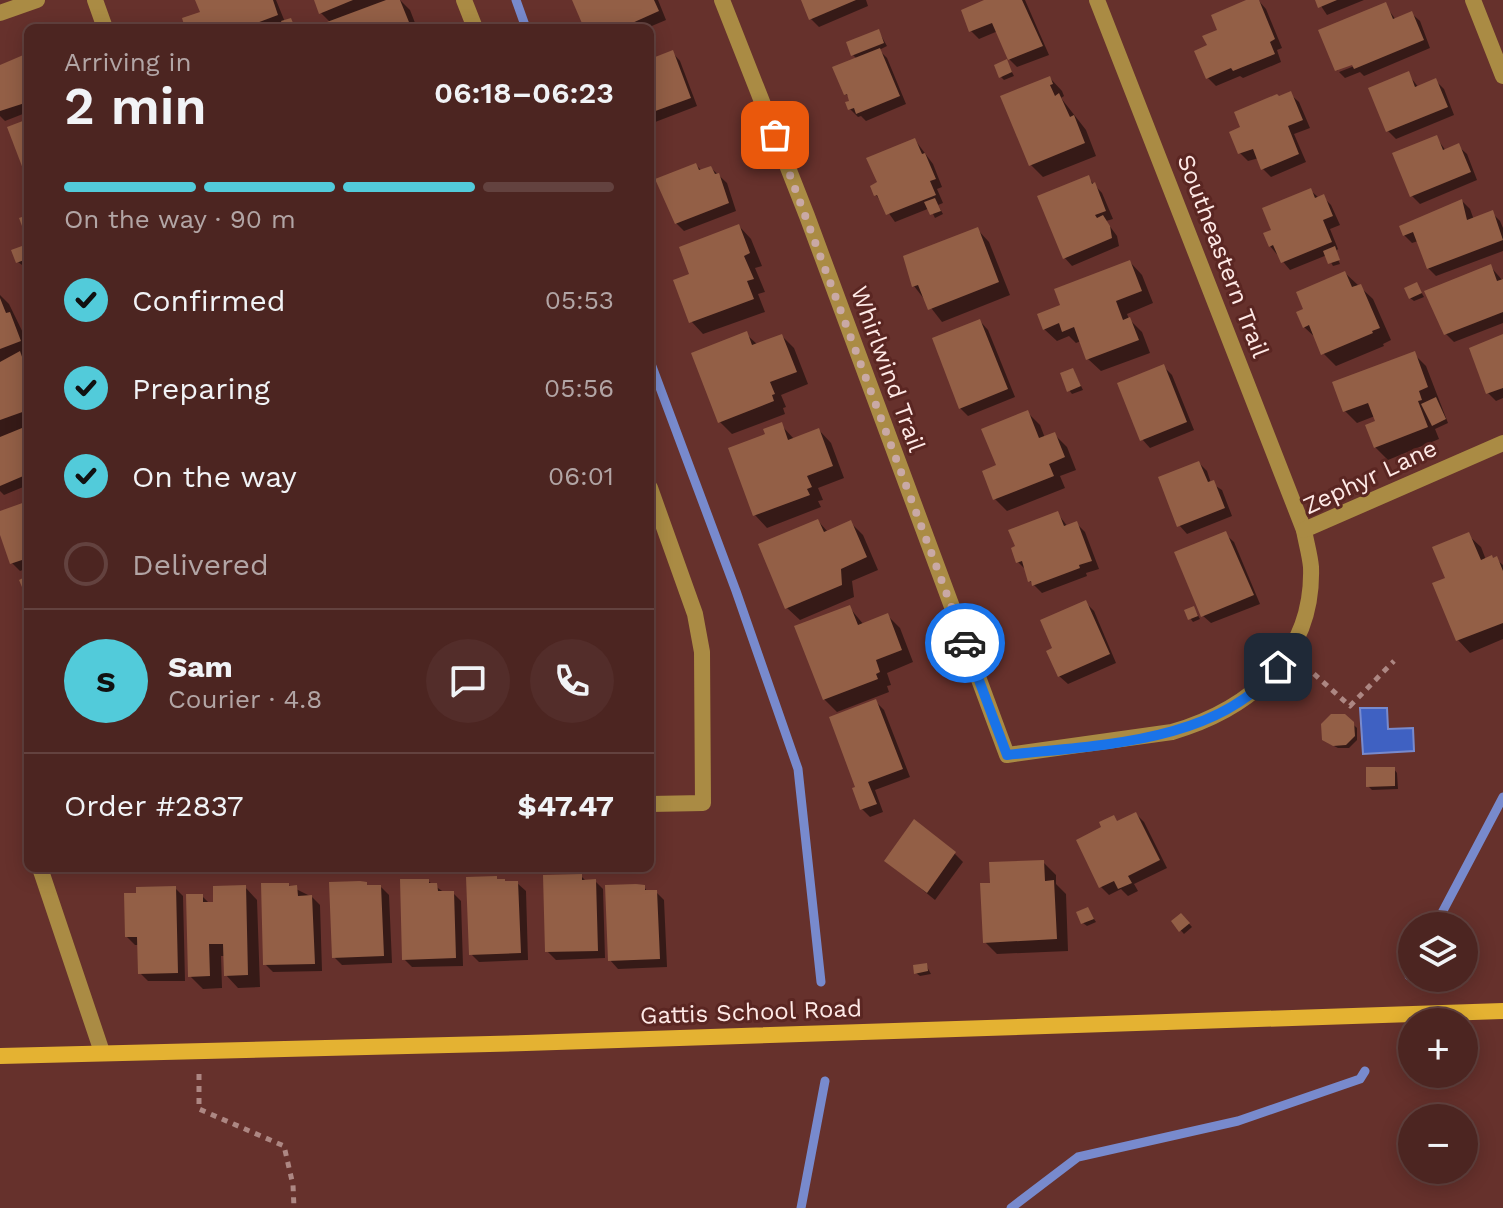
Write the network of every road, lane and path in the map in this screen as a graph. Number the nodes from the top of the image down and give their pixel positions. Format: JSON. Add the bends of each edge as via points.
{"nodes":[{"id":1,"x":37,"y":0,"type":"edge"},
{"id":2,"x":95,"y":0,"type":"edge"},
{"id":3,"x":464,"y":0,"type":"edge"},
{"id":4,"x":722,"y":0,"type":"edge"},
{"id":5,"x":1097,"y":0,"type":"edge"},
{"id":6,"x":1473,"y":0,"type":"edge"},
{"id":7,"x":0,"y":13,"type":"edge"},
{"id":8,"x":104,"y":24,"type":"edge"},
{"id":9,"x":473,"y":24,"type":"edge"},
{"id":10,"x":1503,"y":76,"type":"edge"},
{"id":11,"x":1503,"y":443,"type":"edge"},
{"id":12,"x":654,"y":499,"type":"edge"},
{"id":13,"x":1304,"y":530,"type":"junction"},
{"id":14,"x":1290,"y":652,"type":"junction"},
{"id":15,"x":1394,"y":661,"type":"dead end"},
{"id":16,"x":1007,"y":755,"type":"joint"},
{"id":17,"x":654,"y":804,"type":"edge"},
{"id":18,"x":41,"y":872,"type":"edge"},
{"id":19,"x":1503,"y":1011,"type":"edge"},
{"id":20,"x":199,"y":1051,"type":"junction"},
{"id":21,"x":102,"y":1052,"type":"junction"},
{"id":22,"x":0,"y":1056,"type":"edge"},
{"id":23,"x":294,"y":1208,"type":"edge"}],
"edges":[{"from":1,"to":7,"type":"street"},
{"from":2,"to":8,"type":"street"},
{"from":3,"to":9,"type":"street"},
{"from":4,"to":16,"type":"street","name":"Whirlwind Trail"},
{"from":5,"to":13,"type":"street","name":"Southeastern Trail"},
{"from":6,"to":10,"type":"street"},
{"from":11,"to":13,"type":"street","name":"Zephyr Lane"},
{"from":12,"to":17,"type":"street","via":[[695,614],[702,652],[703,803]]},
{"from":13,"to":14,"type":"street","name":"Zephyr Lane","via":[[1310,598]]},
{"from":14,"to":15,"type":"path","via":[[1350,706]]},
{"from":14,"to":16,"type":"street","name":"Zephyr Lane","via":[[1245,699],[1191,727]]},
{"from":18,"to":21,"type":"street"},
{"from":19,"to":20,"type":"main road","name":"Gattis School Road"},
{"from":20,"to":21,"type":"main road","name":"Gattis School Road"},
{"from":20,"to":23,"type":"path","via":[[199,1109],[284,1146]]},
{"from":21,"to":22,"type":"main road","name":"Gattis School Road"}]}
